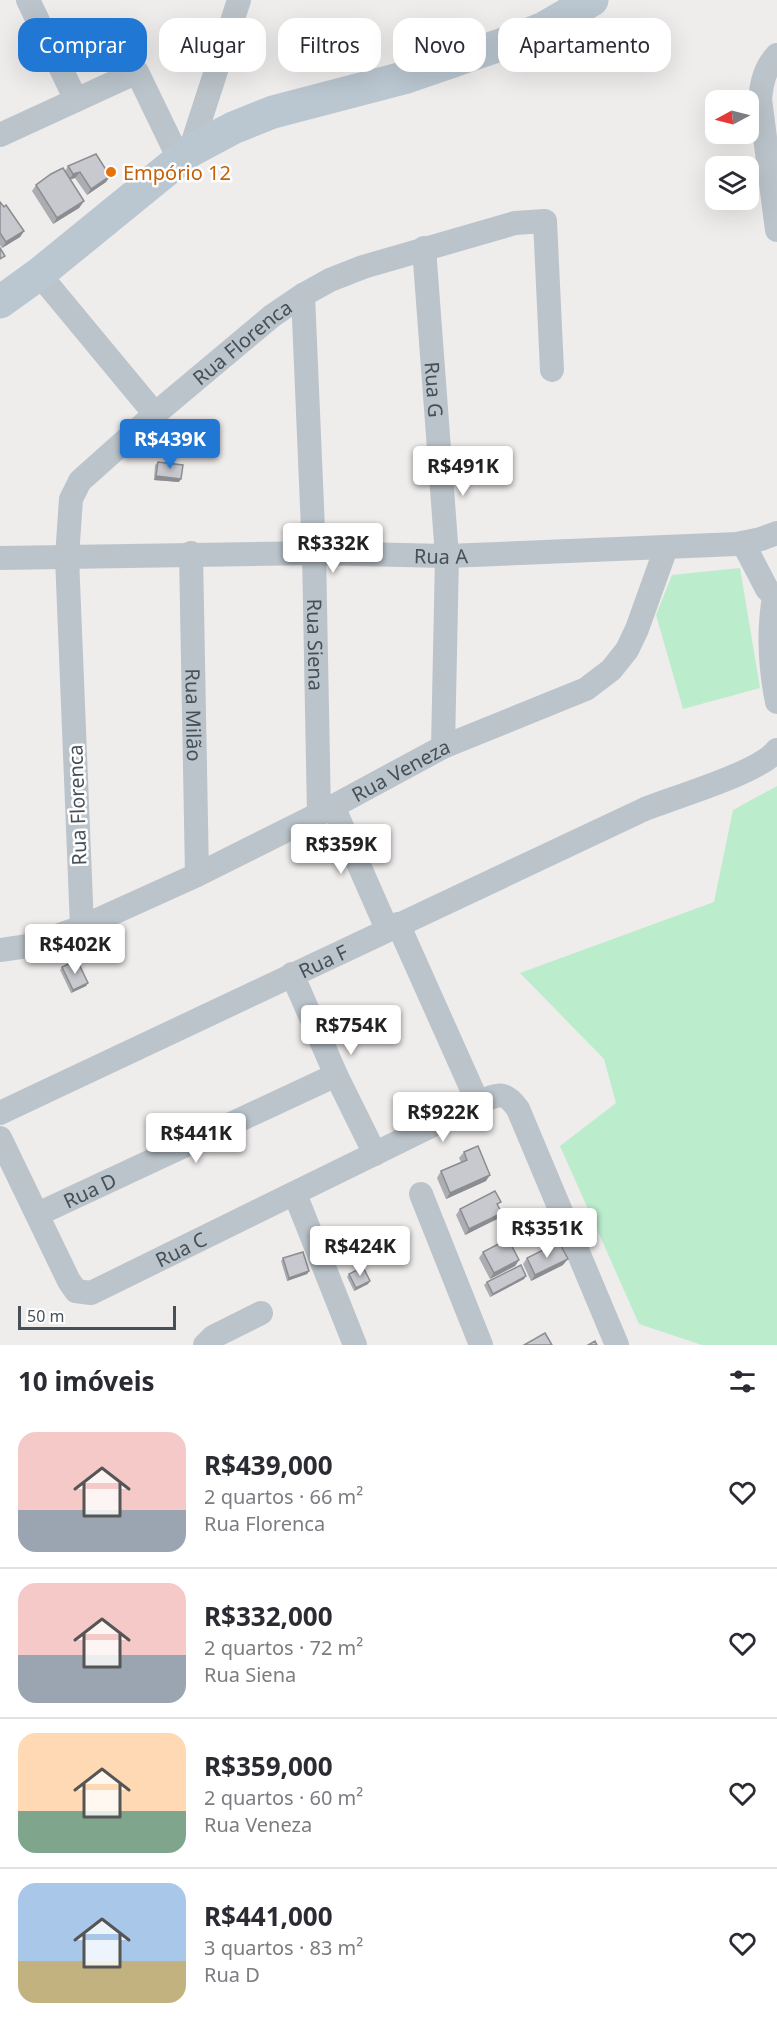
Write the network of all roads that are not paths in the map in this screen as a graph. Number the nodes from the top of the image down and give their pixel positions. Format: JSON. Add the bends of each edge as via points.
{"nodes":[{"id":1,"x":28,"y":0,"type":"edge"},
{"id":2,"x":238,"y":0,"type":"edge"},
{"id":3,"x":592,"y":0,"type":"edge"},
{"id":4,"x":777,"y":55,"type":"edge"},
{"id":5,"x":76,"y":100,"type":"junction"},
{"id":6,"x":0,"y":135,"type":"edge"},
{"id":7,"x":184,"y":155,"type":"junction"},
{"id":8,"x":777,"y":227,"type":"edge"},
{"id":9,"x":424,"y":248,"type":"junction"},
{"id":10,"x":39,"y":274,"type":"junction"},
{"id":11,"x":303,"y":295,"type":"junction"},
{"id":12,"x":0,"y":303,"type":"edge"},
{"id":13,"x":552,"y":370,"type":"dead end"},
{"id":14,"x":155,"y":414,"type":"junction"},
{"id":15,"x":777,"y":533,"type":"edge"},
{"id":16,"x":743,"y":543,"type":"junction"},
{"id":17,"x":666,"y":548,"type":"junction"},
{"id":18,"x":314,"y":552,"type":"junction"},
{"id":19,"x":191,"y":553,"type":"junction"},
{"id":20,"x":447,"y":556,"type":"junction"},
{"id":21,"x":67,"y":557,"type":"junction"},
{"id":22,"x":0,"y":558,"type":"edge"},
{"id":23,"x":775,"y":598,"type":"edge"},
{"id":24,"x":777,"y":702,"type":"edge"},
{"id":25,"x":443,"y":747,"type":"junction"},
{"id":26,"x":777,"y":750,"type":"edge"},
{"id":27,"x":326,"y":810,"type":"junction"},
{"id":28,"x":197,"y":875,"type":"junction"},
{"id":29,"x":393,"y":926,"type":"junction"},
{"id":30,"x":82,"y":927,"type":"junction"},
{"id":31,"x":0,"y":950,"type":"edge"},
{"id":32,"x":291,"y":974,"type":"junction"},
{"id":33,"x":336,"y":1075,"type":"junction"},
{"id":34,"x":478,"y":1103,"type":"junction"},
{"id":35,"x":0,"y":1113,"type":"edge"},
{"id":36,"x":0,"y":1138,"type":"edge"},
{"id":37,"x":375,"y":1154,"type":"junction"},
{"id":38,"x":295,"y":1194,"type":"junction"},
{"id":39,"x":421,"y":1194,"type":"dead end"},
{"id":40,"x":38,"y":1214,"type":"junction"},
{"id":41,"x":69,"y":1281,"type":"joint"},
{"id":42,"x":261,"y":1313,"type":"dead end"},
{"id":43,"x":205,"y":1345,"type":"edge"},
{"id":44,"x":355,"y":1345,"type":"edge"},
{"id":45,"x":481,"y":1345,"type":"edge"},
{"id":46,"x":617,"y":1345,"type":"edge"}],
"edges":[{"from":1,"to":5,"type":"street"},
{"from":2,"to":7,"type":"street"},
{"from":3,"to":7,"type":"street","via":[[544,28],[509,42],[407,77],[273,112]]},
{"from":4,"to":8,"type":"street","via":[[762,80],[760,99]]},
{"from":5,"to":6,"type":"street"},
{"from":5,"to":7,"type":"street","via":[[137,72]]},
{"from":7,"to":10,"type":"street"},
{"from":9,"to":11,"type":"street","name":"Rua Florenca","via":[[363,267]]},
{"from":9,"to":13,"type":"street","name":"Rua Florenca","via":[[515,223],[545,220]]},
{"from":9,"to":20,"type":"street","name":"Rua G"},
{"from":10,"to":12,"type":"street"},
{"from":10,"to":14,"type":"street"},
{"from":11,"to":14,"type":"street","name":"Rua Florenca","via":[[272,316]]},
{"from":11,"to":18,"type":"street","name":"Rua Siena"},
{"from":14,"to":21,"type":"street","name":"Rua Florenca","via":[[80,481],[71,499]]},
{"from":15,"to":16,"type":"street","name":"Rua A"},
{"from":16,"to":17,"type":"street","name":"Rua A"},
{"from":16,"to":23,"type":"street"},
{"from":17,"to":20,"type":"street","name":"Rua A"},
{"from":17,"to":25,"type":"street","name":"Rua Veneza","via":[[637,629],[611,670],[586,689]]},
{"from":18,"to":19,"type":"street","name":"Rua A"},
{"from":18,"to":20,"type":"street","name":"Rua A"},
{"from":18,"to":27,"type":"street","name":"Rua Siena"},
{"from":19,"to":21,"type":"street","name":"Rua A"},
{"from":19,"to":28,"type":"street","name":"Rua Milão"},
{"from":20,"to":25,"type":"street","name":"Rua G"},
{"from":21,"to":22,"type":"street","name":"Rua A"},
{"from":21,"to":30,"type":"street","name":"Rua Florenca"},
{"from":23,"to":24,"type":"street","via":[[770,646]]},
{"from":25,"to":27,"type":"street","name":"Rua Veneza"},
{"from":26,"to":29,"type":"street","name":"Rua F","via":[[762,762],[725,779],[645,809]]},
{"from":27,"to":28,"type":"street","name":"Rua Veneza"},
{"from":27,"to":29,"type":"street"},
{"from":28,"to":30,"type":"street","name":"Rua Veneza"},
{"from":29,"to":32,"type":"street","name":"Rua F"},
{"from":29,"to":34,"type":"street"},
{"from":30,"to":31,"type":"street","name":"Rua Veneza","via":[[28,946]]},
{"from":32,"to":33,"type":"street"},
{"from":32,"to":35,"type":"street","name":"Rua F"},
{"from":33,"to":37,"type":"street"},
{"from":33,"to":40,"type":"street","name":"Rua D"},
{"from":34,"to":37,"type":"street"},
{"from":34,"to":46,"type":"street","via":[[502,1095],[511,1098],[518,1109]]},
{"from":36,"to":40,"type":"street","name":"Rua D"},
{"from":37,"to":38,"type":"street"},
{"from":38,"to":41,"type":"street","name":"Rua C","via":[[91,1293],[76,1291]]},
{"from":38,"to":44,"type":"street"},
{"from":39,"to":45,"type":"street"},
{"from":40,"to":41,"type":"street","name":"Rua D"},
{"from":42,"to":43,"type":"street"}]}
